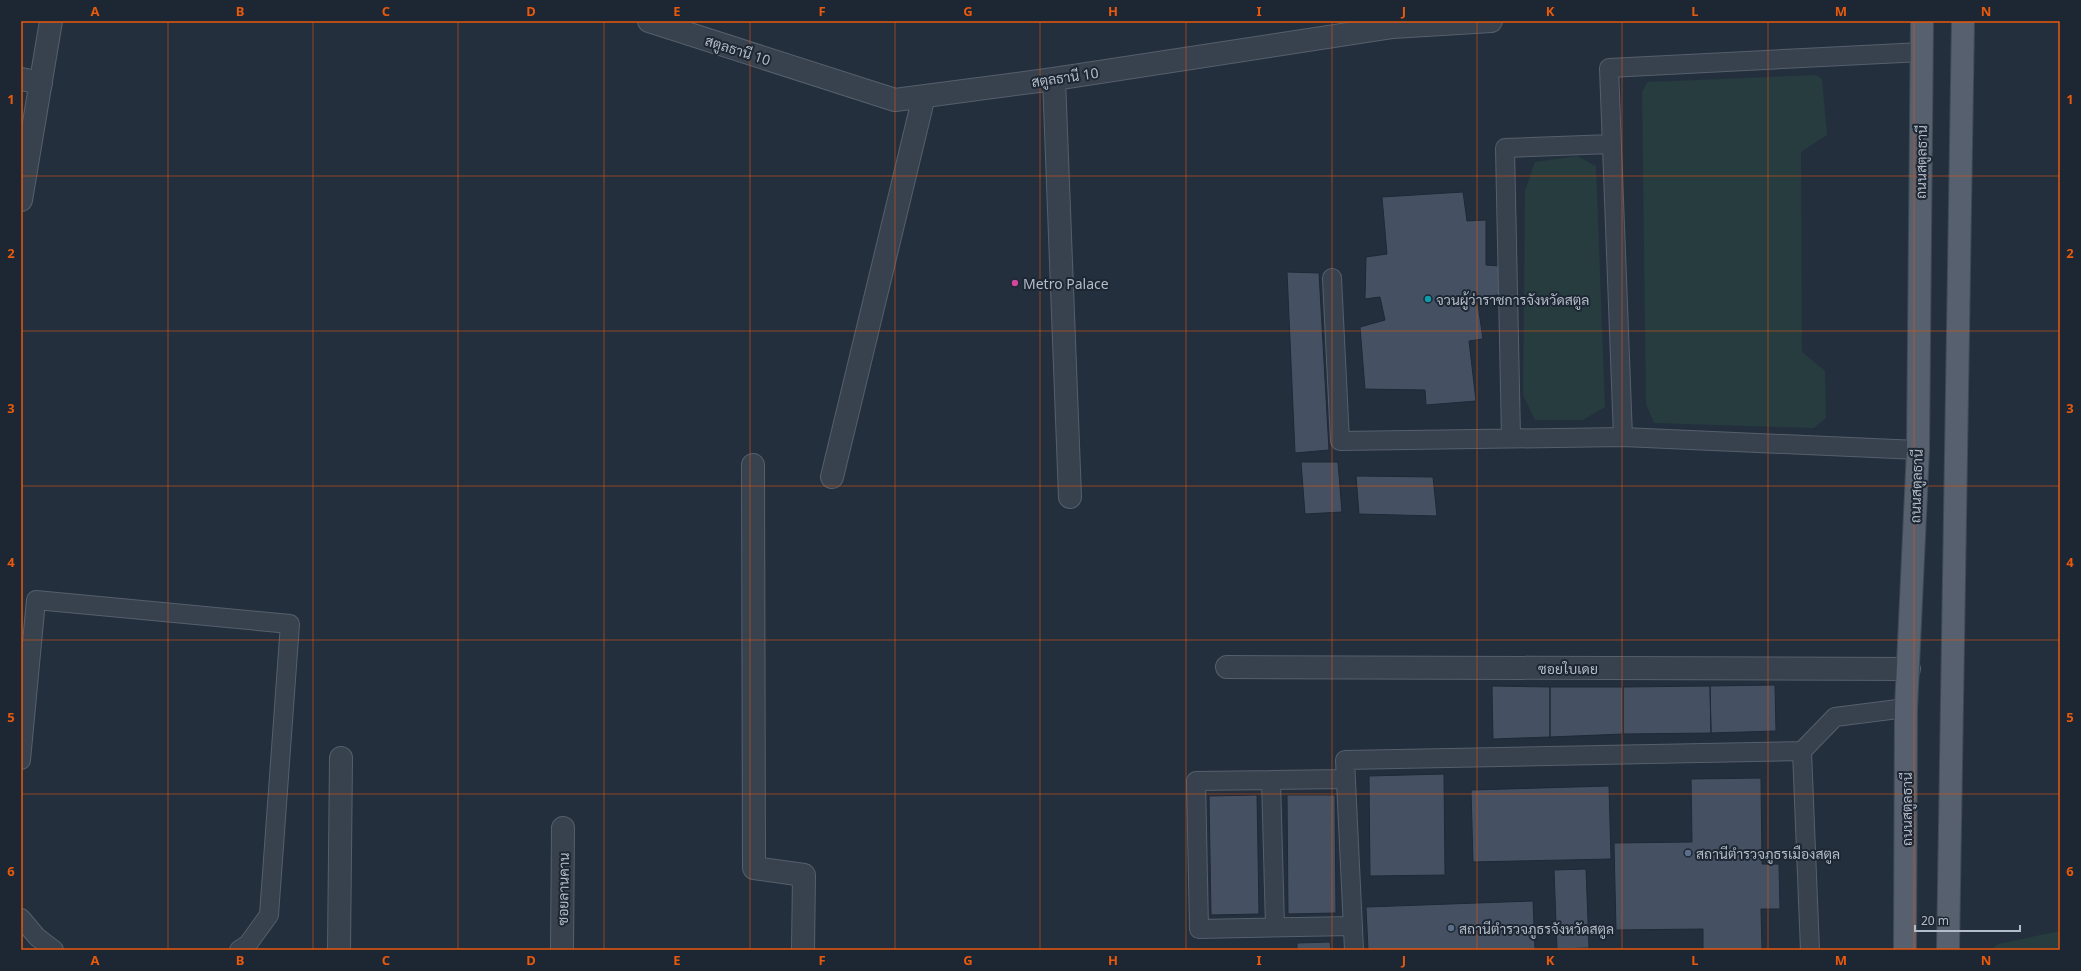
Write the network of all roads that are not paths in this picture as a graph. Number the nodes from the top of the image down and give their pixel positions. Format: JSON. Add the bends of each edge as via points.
{"nodes":[{"id":1,"x":51,"y":21,"type":"edge"},
{"id":2,"x":649,"y":21,"type":"edge"},
{"id":3,"x":1491,"y":21,"type":"edge"},
{"id":4,"x":1922,"y":21,"type":"edge"},
{"id":5,"x":1963,"y":21,"type":"edge"},
{"id":6,"x":1392,"y":24,"type":"edge"},
{"id":7,"x":1922,"y":52,"type":"junction"},
{"id":8,"x":1054,"y":80,"type":"junction"},
{"id":9,"x":31,"y":81,"type":"edge"},
{"id":10,"x":924,"y":96,"type":"junction"},
{"id":11,"x":1611,"y":144,"type":"junction"},
{"id":12,"x":21,"y":200,"type":"edge"},
{"id":13,"x":1332,"y":278,"type":"dead end"},
{"id":14,"x":1511,"y":437,"type":"junction"},
{"id":15,"x":1624,"y":437,"type":"junction"},
{"id":16,"x":1918,"y":450,"type":"junction"},
{"id":17,"x":753,"y":465,"type":"dead end"},
{"id":18,"x":832,"y":477,"type":"dead end"},
{"id":19,"x":1070,"y":497,"type":"dead end"},
{"id":20,"x":1227,"y":667,"type":"dead end"},
{"id":21,"x":1909,"y":669,"type":"junction"},
{"id":22,"x":1906,"y":708,"type":"junction"},
{"id":23,"x":1802,"y":751,"type":"junction"},
{"id":24,"x":341,"y":758,"type":"dead end"},
{"id":25,"x":21,"y":760,"type":"edge"},
{"id":26,"x":1345,"y":779,"type":"junction"},
{"id":27,"x":1271,"y":780,"type":"junction"},
{"id":28,"x":563,"y":828,"type":"dead end"},
{"id":29,"x":21,"y":918,"type":"edge"},
{"id":30,"x":1353,"y":926,"type":"junction"},
{"id":31,"x":1274,"y":927,"type":"junction"},
{"id":32,"x":54,"y":950,"type":"edge"},
{"id":33,"x":239,"y":950,"type":"edge"},
{"id":34,"x":340,"y":950,"type":"edge"},
{"id":35,"x":562,"y":950,"type":"edge"},
{"id":36,"x":803,"y":950,"type":"edge"},
{"id":37,"x":1354,"y":950,"type":"edge"},
{"id":38,"x":1810,"y":950,"type":"edge"},
{"id":39,"x":1905,"y":950,"type":"edge"},
{"id":40,"x":1948,"y":950,"type":"edge"}],
"edges":[{"from":1,"to":9,"type":"street"},
{"from":2,"to":10,"type":"street","name":"สตูลธานี 10","via":[[895,100]]},
{"from":3,"to":6,"type":"street","name":"สตูลธานี 10"},
{"from":4,"to":7,"type":"main road","name":"ถนนสตูลธานี"},
{"from":5,"to":40,"type":"main road"},
{"from":6,"to":8,"type":"street","name":"สตูลธานี 10"},
{"from":7,"to":11,"type":"lane","via":[[1609,68]]},
{"from":7,"to":16,"type":"main road","name":"ถนนสตูลธานี"},
{"from":8,"to":10,"type":"street","name":"สตูลธานี 10"},
{"from":8,"to":19,"type":"street"},
{"from":9,"to":12,"type":"street"},
{"from":10,"to":18,"type":"street"},
{"from":11,"to":14,"type":"lane","via":[[1505,148]]},
{"from":11,"to":15,"type":"lane"},
{"from":13,"to":14,"type":"lane","via":[[1340,442]]},
{"from":14,"to":15,"type":"lane"},
{"from":15,"to":16,"type":"lane"},
{"from":16,"to":21,"type":"main road","name":"ถนนสตูลธานี"},
{"from":17,"to":36,"type":"street","via":[[754,868],[804,875]]},
{"from":20,"to":21,"type":"street","name":"ซอยใบเดย"},
{"from":21,"to":22,"type":"main road","name":"ถนนสตูลธานี"},
{"from":22,"to":23,"type":"lane","via":[[1835,717]]},
{"from":22,"to":39,"type":"main road","name":"ถนนสตูลธานี"},
{"from":23,"to":26,"type":"lane","via":[[1345,760]]},
{"from":23,"to":38,"type":"lane"},
{"from":24,"to":34,"type":"street"},
{"from":25,"to":33,"type":"lane","via":[[36,600],[290,624],[269,915],[248,944]]},
{"from":26,"to":27,"type":"lane"},
{"from":26,"to":30,"type":"lane"},
{"from":27,"to":31,"type":"lane"},
{"from":27,"to":31,"type":"lane","via":[[1196,781],[1199,929]]},
{"from":28,"to":35,"type":"street","name":"ซอยลานคาน"},
{"from":29,"to":32,"type":"lane","via":[[37,937]]},
{"from":30,"to":31,"type":"lane"},
{"from":30,"to":37,"type":"lane"}]}
